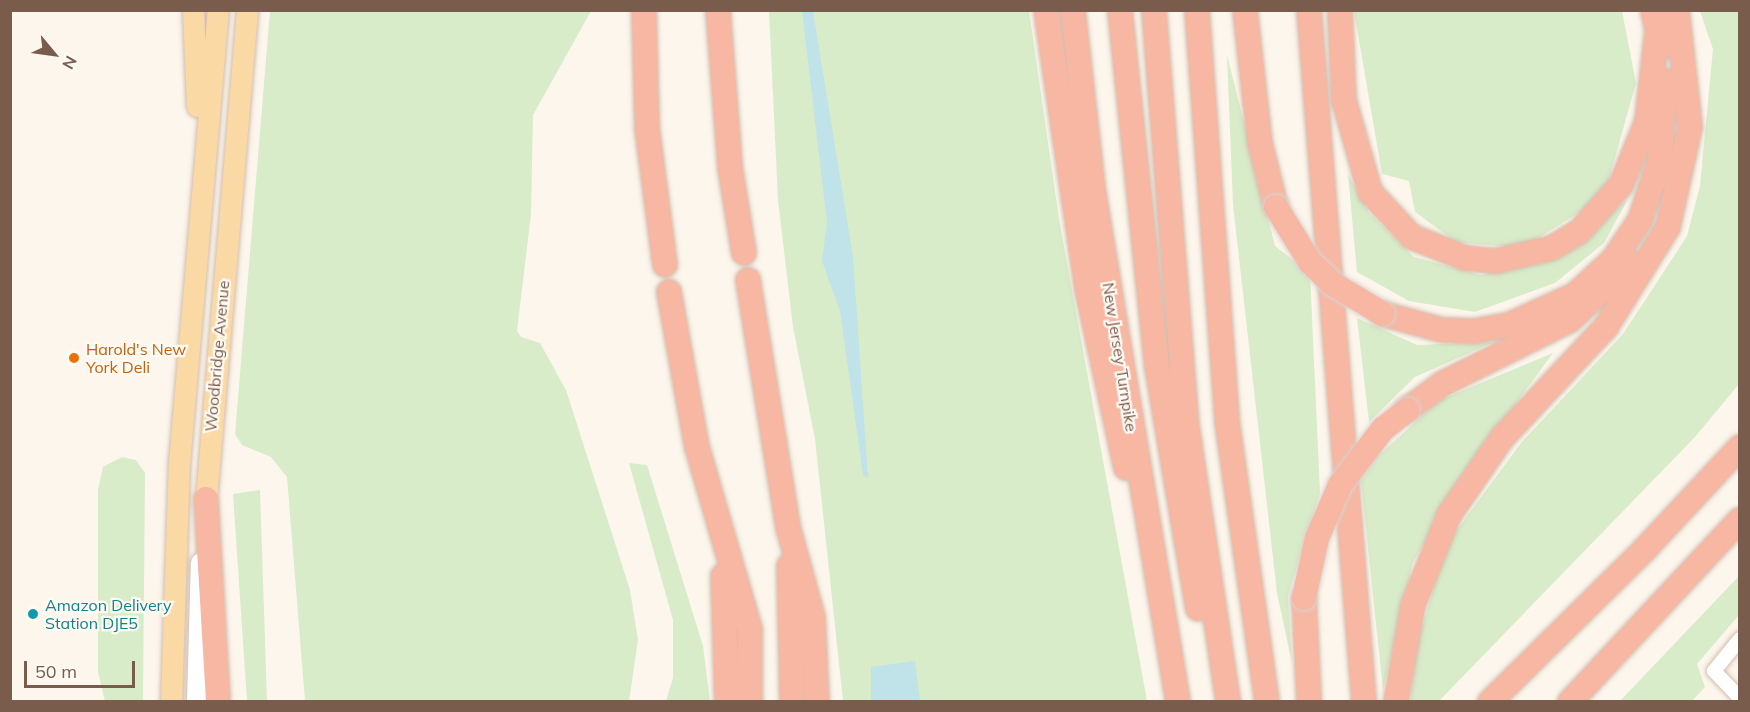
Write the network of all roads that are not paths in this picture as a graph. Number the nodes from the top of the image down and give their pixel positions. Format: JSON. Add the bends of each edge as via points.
{"nodes":[{"id":1,"x":194,"y":10,"type":"edge"},
{"id":2,"x":218,"y":10,"type":"edge"},
{"id":3,"x":247,"y":10,"type":"edge"},
{"id":4,"x":718,"y":10,"type":"edge"},
{"id":5,"x":1046,"y":10,"type":"edge"},
{"id":6,"x":1073,"y":10,"type":"edge"},
{"id":7,"x":1120,"y":10,"type":"edge"},
{"id":8,"x":1154,"y":10,"type":"edge"},
{"id":9,"x":1197,"y":10,"type":"edge"},
{"id":10,"x":1245,"y":10,"type":"edge"},
{"id":11,"x":1310,"y":10,"type":"edge"},
{"id":12,"x":1340,"y":10,"type":"edge"},
{"id":13,"x":1677,"y":10,"type":"edge"},
{"id":14,"x":643,"y":13,"type":"edge"},
{"id":15,"x":1655,"y":21,"type":"edge"},
{"id":16,"x":1687,"y":107,"type":"junction"},
{"id":17,"x":196,"y":247,"type":"junction"},
{"id":18,"x":744,"y":253,"type":"dead end"},
{"id":19,"x":665,"y":265,"type":"dead end"},
{"id":20,"x":748,"y":280,"type":"dead end"},
{"id":21,"x":669,"y":292,"type":"dead end"},
{"id":22,"x":1740,"y":447,"type":"edge"},
{"id":23,"x":206,"y":499,"type":"joint"},
{"id":24,"x":1145,"y":511,"type":"junction"},
{"id":25,"x":1740,"y":520,"type":"edge"},
{"id":26,"x":788,"y":527,"type":"junction"},
{"id":27,"x":720,"y":534,"type":"junction"},
{"id":28,"x":1740,"y":639,"type":"edge"},
{"id":29,"x":1226,"y":694,"type":"edge"},
{"id":30,"x":1579,"y":696,"type":"edge"},
{"id":31,"x":1740,"y":698,"type":"edge"},
{"id":32,"x":213,"y":701,"type":"edge"},
{"id":33,"x":171,"y":702,"type":"edge"},
{"id":34,"x":728,"y":702,"type":"edge"},
{"id":35,"x":750,"y":702,"type":"edge"},
{"id":36,"x":792,"y":702,"type":"edge"},
{"id":37,"x":817,"y":702,"type":"edge"},
{"id":38,"x":1178,"y":702,"type":"edge"},
{"id":39,"x":1267,"y":702,"type":"edge"},
{"id":40,"x":1309,"y":702,"type":"edge"},
{"id":41,"x":1364,"y":702,"type":"edge"},
{"id":42,"x":1396,"y":702,"type":"edge"},
{"id":43,"x":1490,"y":702,"type":"edge"}],
"edges":[{"from":1,"to":17,"type":"main road"},
{"from":2,"to":17,"type":"main road","name":"Woodbridge Avenue"},
{"from":3,"to":23,"type":"main road","name":"Woodbridge Avenue"},
{"from":4,"to":18,"type":"highway","via":[[728,146]]},
{"from":5,"to":24,"type":"highway","via":[[1087,289],[1119,454]]},
{"from":6,"to":24,"type":"highway","name":"New Jersey Turnpike","via":[[1093,189]]},
{"from":7,"to":29,"type":"highway","via":[[1142,242],[1174,489],[1201,625]]},
{"from":8,"to":29,"type":"highway","via":[[1186,420]]},
{"from":9,"to":39,"type":"highway","via":[[1227,421]]},
{"from":10,"to":15,"type":"highway","bridge":true,"via":[[1258,134],[1276,207],[1318,269],[1383,314],[1442,330],[1509,325],[1575,295],[1614,259],[1640,220],[1660,160],[1666,90]]},
{"from":11,"to":41,"type":"highway"},
{"from":12,"to":15,"type":"highway","via":[[1344,100],[1351,139],[1370,192],[1412,237],[1465,258],[1496,261],[1552,248],[1579,232],[1621,185],[1647,122]]},
{"from":13,"to":16,"type":"highway"},
{"from":14,"to":19,"type":"highway","via":[[647,128]]},
{"from":16,"to":40,"type":"highway","bridge":true,"via":[[1668,196],[1621,276],[1570,320],[1442,384],[1407,410],[1383,429],[1340,485],[1317,538],[1304,598]]},
{"from":16,"to":42,"type":"highway","via":[[1690,127],[1683,175],[1655,254],[1606,327],[1502,438],[1449,515],[1413,605]]},
{"from":17,"to":33,"type":"main road","name":"Woodbridge Avenue","via":[[178,472]]},
{"from":20,"to":26,"type":"highway"},
{"from":21,"to":27,"type":"highway","via":[[697,447]]},
{"from":22,"to":43,"type":"highway","via":[[1646,549]]},
{"from":23,"to":32,"type":"highway"},
{"from":24,"to":38,"type":"highway","name":"New Jersey Turnpike"},
{"from":25,"to":30,"type":"highway"},
{"from":26,"to":36,"type":"highway"},
{"from":26,"to":37,"type":"highway","via":[[813,618]]},
{"from":27,"to":34,"type":"highway"},
{"from":27,"to":35,"type":"highway","via":[[750,630]]},
{"from":28,"to":31,"type":"street","via":[[1714,671]]}]}
